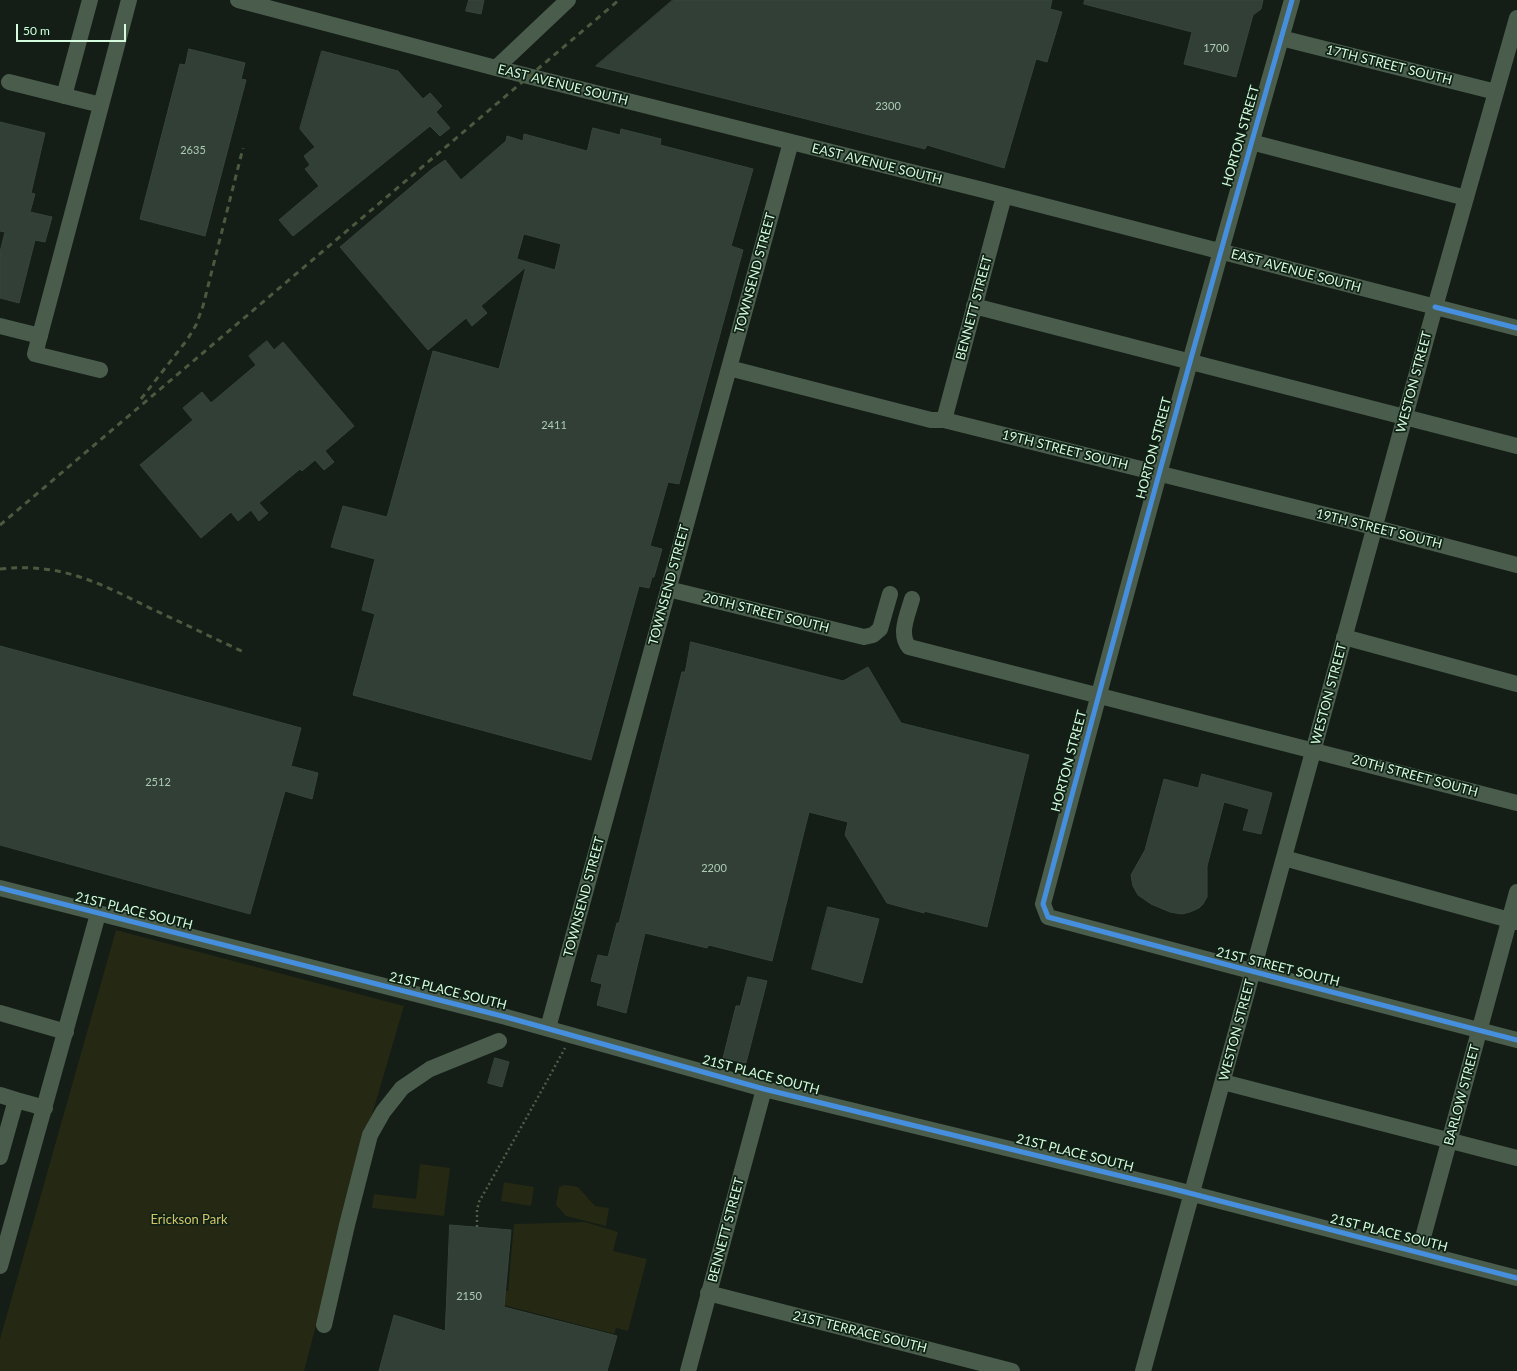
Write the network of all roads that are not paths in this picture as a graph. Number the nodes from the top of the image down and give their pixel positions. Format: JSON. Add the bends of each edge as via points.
{"nodes":[{"id":1,"x":90,"y":0,"type":"edge"},
{"id":2,"x":129,"y":0,"type":"edge"},
{"id":3,"x":238,"y":0,"type":"edge"},
{"id":4,"x":568,"y":0,"type":"edge"},
{"id":5,"x":1292,"y":0,"type":"edge"},
{"id":6,"x":1517,"y":18,"type":"edge"},
{"id":7,"x":1281,"y":38,"type":"junction"},
{"id":8,"x":496,"y":68,"type":"junction"},
{"id":9,"x":9,"y":82,"type":"dead end"},
{"id":10,"x":1496,"y":92,"type":"junction"},
{"id":11,"x":64,"y":96,"type":"junction"},
{"id":12,"x":101,"y":105,"type":"junction"},
{"id":13,"x":791,"y":142,"type":"junction"},
{"id":14,"x":1251,"y":142,"type":"junction"},
{"id":15,"x":1004,"y":196,"type":"junction"},
{"id":16,"x":1466,"y":198,"type":"junction"},
{"id":17,"x":1220,"y":251,"type":"junction"},
{"id":18,"x":974,"y":306,"type":"junction"},
{"id":19,"x":1435,"y":307,"type":"junction"},
{"id":20,"x":0,"y":326,"type":"edge"},
{"id":21,"x":1517,"y":328,"type":"edge"},
{"id":22,"x":40,"y":336,"type":"junction"},
{"id":23,"x":1189,"y":362,"type":"junction"},
{"id":24,"x":729,"y":368,"type":"junction"},
{"id":25,"x":100,"y":370,"type":"dead end"},
{"id":26,"x":1405,"y":416,"type":"junction"},
{"id":27,"x":944,"y":420,"type":"junction"},
{"id":28,"x":1517,"y":446,"type":"edge"},
{"id":29,"x":1159,"y":473,"type":"junction"},
{"id":30,"x":1374,"y":528,"type":"junction"},
{"id":31,"x":1517,"y":565,"type":"edge"},
{"id":32,"x":668,"y":590,"type":"junction"},
{"id":33,"x":890,"y":594,"type":"dead end"},
{"id":34,"x":912,"y":599,"type":"dead end"},
{"id":35,"x":1344,"y":637,"type":"junction"},
{"id":36,"x":1517,"y":684,"type":"edge"},
{"id":37,"x":1098,"y":695,"type":"junction"},
{"id":38,"x":1314,"y":750,"type":"junction"},
{"id":39,"x":1517,"y":802,"type":"edge"},
{"id":40,"x":1284,"y":858,"type":"junction"},
{"id":41,"x":0,"y":888,"type":"edge"},
{"id":42,"x":1517,"y":892,"type":"edge"},
{"id":43,"x":1043,"y":904,"type":"joint"},
{"id":44,"x":98,"y":914,"type":"junction"},
{"id":45,"x":1513,"y":921,"type":"edge"},
{"id":46,"x":1253,"y":971,"type":"junction"},
{"id":47,"x":0,"y":1013,"type":"edge"},
{"id":48,"x":548,"y":1028,"type":"junction"},
{"id":49,"x":1479,"y":1030,"type":"junction"},
{"id":50,"x":66,"y":1032,"type":"junction"},
{"id":51,"x":1517,"y":1040,"type":"edge"},
{"id":52,"x":500,"y":1041,"type":"dead end"},
{"id":53,"x":1222,"y":1082,"type":"junction"},
{"id":54,"x":764,"y":1089,"type":"junction"},
{"id":55,"x":0,"y":1095,"type":"edge"},
{"id":56,"x":16,"y":1100,"type":"junction"},
{"id":57,"x":45,"y":1108,"type":"junction"},
{"id":58,"x":1449,"y":1141,"type":"junction"},
{"id":59,"x":0,"y":1157,"type":"edge"},
{"id":60,"x":1517,"y":1158,"type":"edge"},
{"id":61,"x":1192,"y":1194,"type":"junction"},
{"id":62,"x":1419,"y":1252,"type":"junction"},
{"id":63,"x":0,"y":1266,"type":"edge"},
{"id":64,"x":1517,"y":1278,"type":"edge"},
{"id":65,"x":708,"y":1293,"type":"junction"},
{"id":66,"x":324,"y":1325,"type":"dead end"},
{"id":67,"x":688,"y":1371,"type":"edge"},
{"id":68,"x":1012,"y":1371,"type":"edge"},
{"id":69,"x":1143,"y":1371,"type":"edge"}],
"edges":[{"from":1,"to":11,"type":"street"},
{"from":2,"to":12,"type":"street"},
{"from":3,"to":8,"type":"street","name":"EAST AVENUE SOUTH"},
{"from":4,"to":8,"type":"street"},
{"from":5,"to":7,"type":"street","name":"HORTON STREET"},
{"from":6,"to":10,"type":"street","name":"WESTON STREET"},
{"from":7,"to":10,"type":"street","name":"17TH STREET SOUTH"},
{"from":7,"to":14,"type":"street","name":"HORTON STREET"},
{"from":8,"to":13,"type":"street","name":"EAST AVENUE SOUTH"},
{"from":9,"to":11,"type":"street"},
{"from":10,"to":16,"type":"street","name":"WESTON STREET"},
{"from":11,"to":12,"type":"street"},
{"from":12,"to":22,"type":"street"},
{"from":13,"to":15,"type":"street","name":"EAST AVENUE SOUTH"},
{"from":13,"to":24,"type":"street","name":"TOWNSEND STREET"},
{"from":14,"to":16,"type":"street"},
{"from":14,"to":17,"type":"street","name":"HORTON STREET"},
{"from":15,"to":17,"type":"street","name":"EAST AVENUE SOUTH"},
{"from":15,"to":18,"type":"street","name":"BENNETT STREET"},
{"from":16,"to":19,"type":"street","name":"WESTON STREET"},
{"from":17,"to":19,"type":"street","name":"EAST AVENUE SOUTH"},
{"from":17,"to":23,"type":"street","name":"HORTON STREET"},
{"from":18,"to":23,"type":"street"},
{"from":18,"to":27,"type":"street","name":"BENNETT STREET"},
{"from":19,"to":21,"type":"street","name":"EAST AVENUE SOUTH"},
{"from":19,"to":26,"type":"street","name":"WESTON STREET"},
{"from":20,"to":22,"type":"street"},
{"from":22,"to":25,"type":"street","via":[[35,354]]},
{"from":23,"to":26,"type":"street"},
{"from":23,"to":29,"type":"street","name":"HORTON STREET"},
{"from":24,"to":27,"type":"street","name":"19TH STREET SOUTH","via":[[931,420]]},
{"from":24,"to":32,"type":"street","name":"TOWNSEND STREET"},
{"from":26,"to":28,"type":"street"},
{"from":26,"to":30,"type":"street","name":"WESTON STREET"},
{"from":27,"to":29,"type":"street","name":"19TH STREET SOUTH"},
{"from":29,"to":30,"type":"street","name":"19TH STREET SOUTH"},
{"from":29,"to":37,"type":"street","name":"HORTON STREET"},
{"from":30,"to":31,"type":"street","name":"19TH STREET SOUTH"},
{"from":30,"to":35,"type":"street","name":"WESTON STREET"},
{"from":32,"to":33,"type":"street","name":"20TH STREET SOUTH","via":[[864,637],[873,635],[880,629]]},
{"from":32,"to":48,"type":"street","name":"TOWNSEND STREET"},
{"from":34,"to":37,"type":"street","via":[[903,635],[909,647]]},
{"from":35,"to":36,"type":"street"},
{"from":35,"to":38,"type":"street","name":"WESTON STREET"},
{"from":37,"to":38,"type":"street","name":"20TH STREET SOUTH"},
{"from":37,"to":43,"type":"street","name":"HORTON STREET"},
{"from":38,"to":39,"type":"street","name":"20TH STREET SOUTH"},
{"from":38,"to":40,"type":"street","name":"WESTON STREET"},
{"from":40,"to":45,"type":"street"},
{"from":40,"to":46,"type":"street","name":"WESTON STREET"},
{"from":41,"to":44,"type":"street","name":"21ST PLACE SOUTH"},
{"from":42,"to":45,"type":"street","name":"BARLOW STREET"},
{"from":43,"to":46,"type":"street","name":"21ST STREET SOUTH","via":[[1048,917]]},
{"from":44,"to":48,"type":"street","name":"21ST PLACE SOUTH"},
{"from":44,"to":50,"type":"street"},
{"from":45,"to":49,"type":"street","name":"BARLOW STREET"},
{"from":46,"to":49,"type":"street","name":"21ST STREET SOUTH"},
{"from":46,"to":53,"type":"street","name":"WESTON STREET"},
{"from":47,"to":50,"type":"street"},
{"from":48,"to":54,"type":"street","name":"21ST PLACE SOUTH"},
{"from":49,"to":51,"type":"street","name":"21ST STREET SOUTH"},
{"from":49,"to":58,"type":"street","name":"BARLOW STREET"},
{"from":50,"to":57,"type":"street"},
{"from":52,"to":66,"type":"street","via":[[430,1069],[402,1088],[383,1112],[370,1136]]},
{"from":53,"to":58,"type":"street"},
{"from":53,"to":61,"type":"street","name":"WESTON STREET"},
{"from":54,"to":61,"type":"street","name":"21ST PLACE SOUTH"},
{"from":54,"to":65,"type":"street","name":"BENNETT STREET"},
{"from":55,"to":56,"type":"street"},
{"from":56,"to":57,"type":"street"},
{"from":56,"to":59,"type":"street"},
{"from":57,"to":63,"type":"street"},
{"from":58,"to":60,"type":"street"},
{"from":58,"to":62,"type":"street","name":"BARLOW STREET"},
{"from":61,"to":62,"type":"street","name":"21ST PLACE SOUTH"},
{"from":61,"to":69,"type":"street","name":"WESTON STREET"},
{"from":62,"to":64,"type":"street","name":"21ST PLACE SOUTH"},
{"from":65,"to":67,"type":"street","name":"BENNETT STREET"},
{"from":65,"to":68,"type":"street","name":"21ST TERRACE SOUTH"}]}
